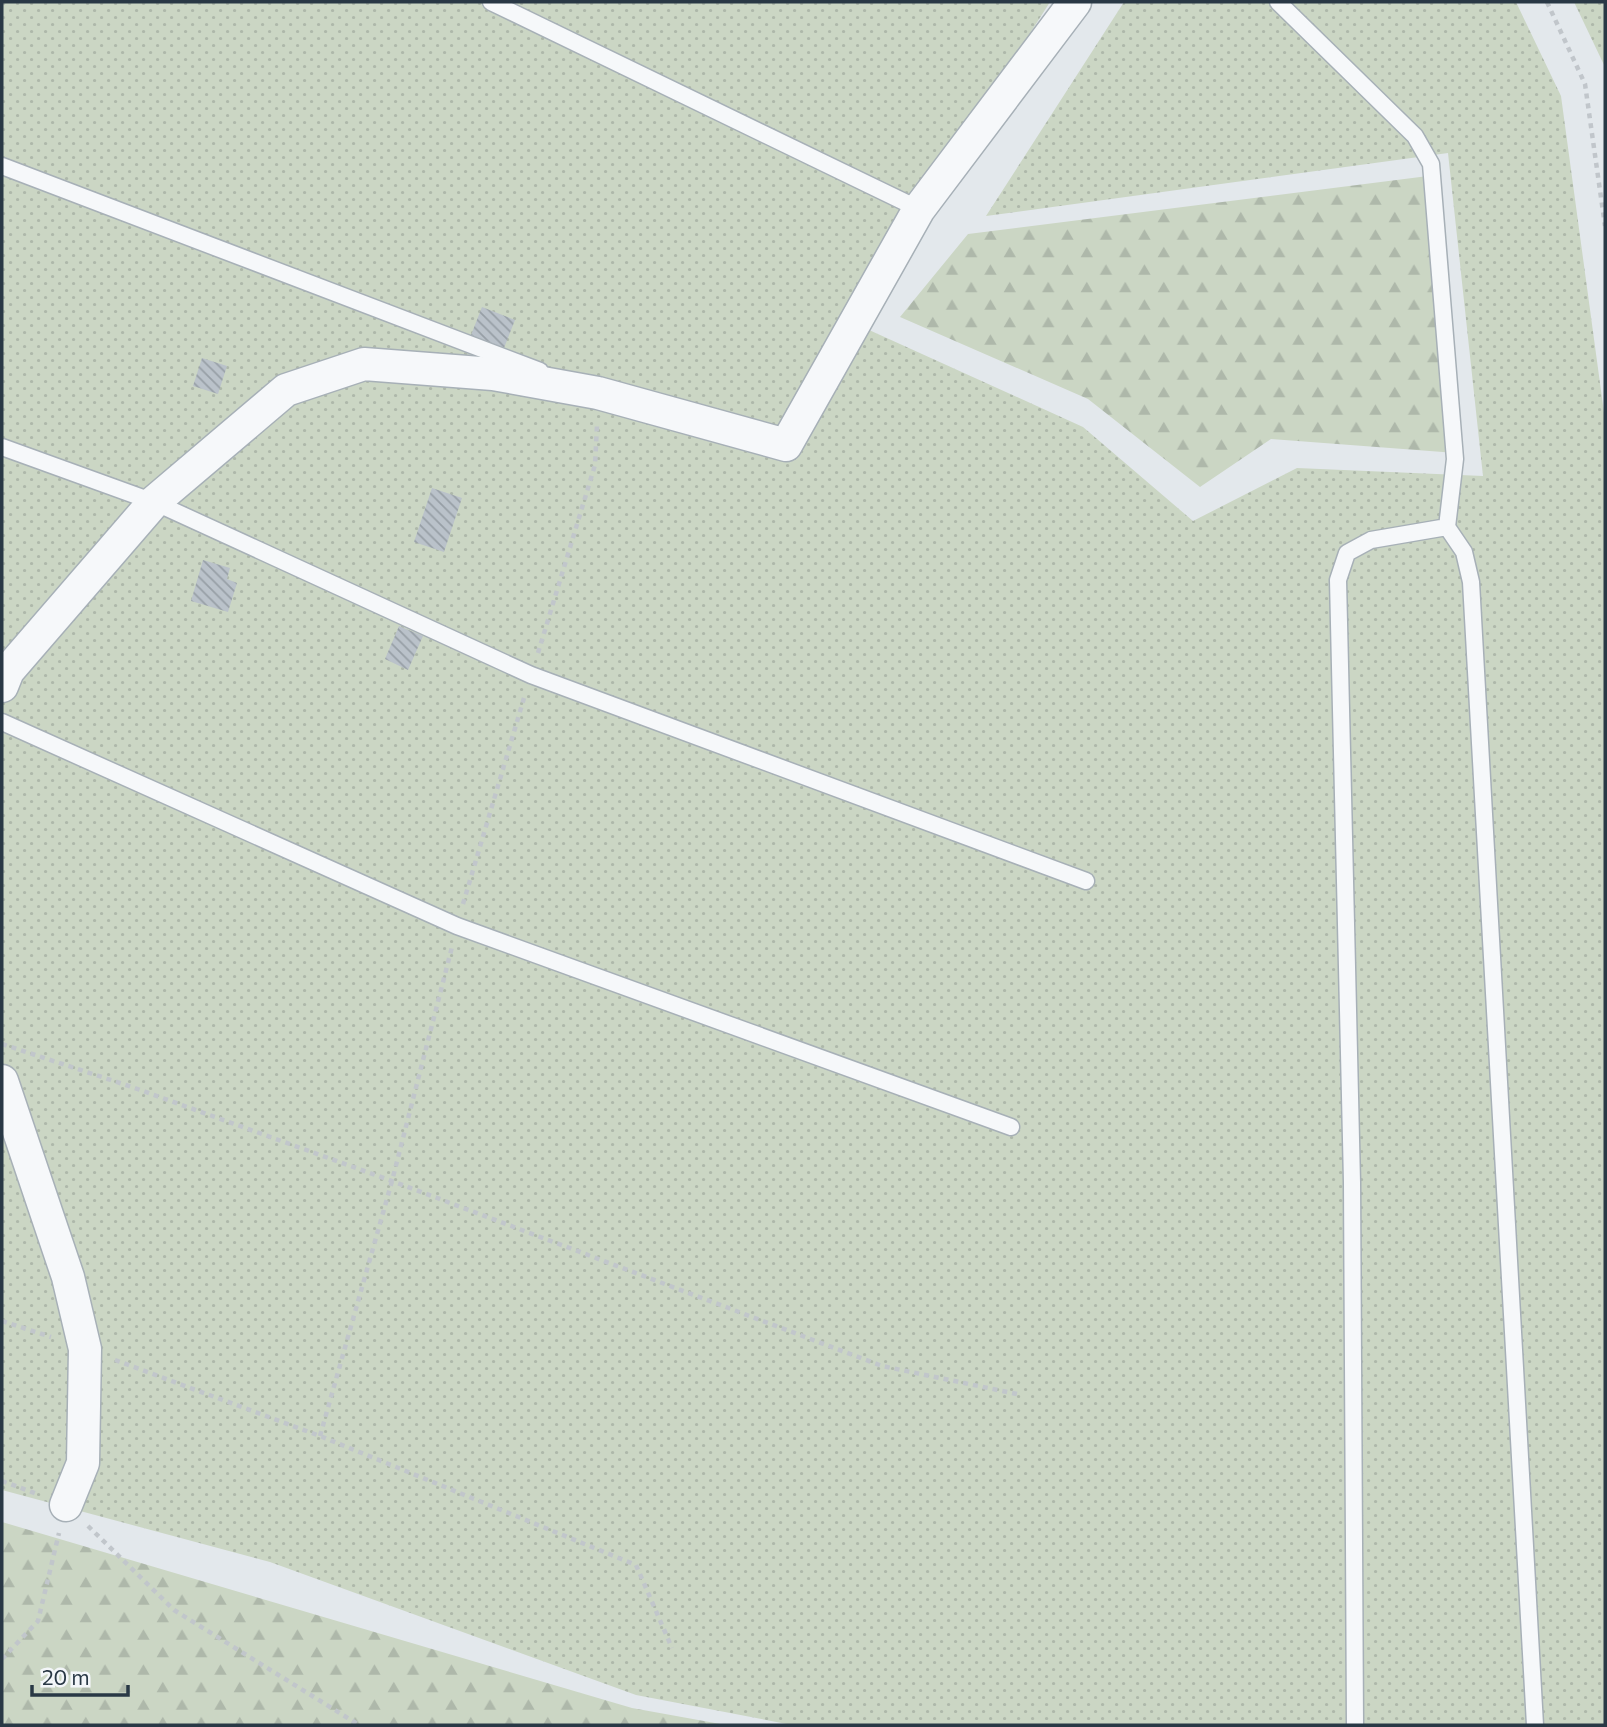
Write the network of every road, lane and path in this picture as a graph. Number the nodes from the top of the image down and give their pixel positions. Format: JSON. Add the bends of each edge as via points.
{"nodes":[{"id":1,"x":491,"y":2,"type":"edge"},
{"id":2,"x":1075,"y":2,"type":"edge"},
{"id":3,"x":1278,"y":2,"type":"edge"},
{"id":4,"x":1547,"y":2,"type":"edge"},
{"id":5,"x":2,"y":166,"type":"edge"},
{"id":6,"x":919,"y":209,"type":"junction"},
{"id":7,"x":1605,"y":226,"type":"edge"},
{"id":8,"x":598,"y":393,"type":"junction"},
{"id":9,"x":2,"y":447,"type":"edge"},
{"id":10,"x":154,"y":502,"type":"junction"},
{"id":11,"x":1447,"y":527,"type":"junction"},
{"id":12,"x":2,"y":685,"type":"edge"},
{"id":13,"x":2,"y":722,"type":"edge"},
{"id":14,"x":1086,"y":881,"type":"dead end"},
{"id":15,"x":2,"y":1044,"type":"edge"},
{"id":16,"x":2,"y":1081,"type":"edge"},
{"id":17,"x":1011,"y":1127,"type":"dead end"},
{"id":18,"x":2,"y":1321,"type":"edge"},
{"id":19,"x":85,"y":1349,"type":"junction"},
{"id":20,"x":1017,"y":1394,"type":"dead end"},
{"id":21,"x":65,"y":1505,"type":"junction"},
{"id":22,"x":672,"y":1648,"type":"dead end"},
{"id":23,"x":2,"y":1660,"type":"edge"},
{"id":24,"x":359,"y":1725,"type":"edge"},
{"id":25,"x":1356,"y":1725,"type":"edge"},
{"id":26,"x":1535,"y":1725,"type":"edge"}],
"edges":[{"from":1,"to":6,"type":"lane"},
{"from":2,"to":6,"type":"street"},
{"from":3,"to":11,"type":"lane","via":[[1415,136],[1432,164],[1455,459]]},
{"from":4,"to":7,"type":"path","via":[[1585,84]]},
{"from":5,"to":8,"type":"lane"},
{"from":6,"to":8,"type":"street","via":[[786,445]]},
{"from":8,"to":10,"type":"street","via":[[493,374],[365,364],[286,390]]},
{"from":9,"to":10,"type":"lane"},
{"from":10,"to":12,"type":"street","via":[[8,671]]},
{"from":10,"to":14,"type":"lane","via":[[531,675]]},
{"from":11,"to":25,"type":"lane","via":[[1371,540],[1347,553],[1338,580],[1352,1182]]},
{"from":11,"to":26,"type":"lane","via":[[1464,552],[1471,582]]},
{"from":13,"to":17,"type":"lane","via":[[457,926]]},
{"from":15,"to":20,"type":"path","via":[[392,1181],[882,1366]]},
{"from":16,"to":19,"type":"street","via":[[68,1277]]},
{"from":18,"to":19,"type":"path"},
{"from":19,"to":21,"type":"street","via":[[83,1463]]},
{"from":19,"to":22,"type":"path","via":[[320,1436],[636,1564]]},
{"from":21,"to":23,"type":"path","via":[[38,1621]]},
{"from":21,"to":24,"type":"path","via":[[174,1610]]}]}
